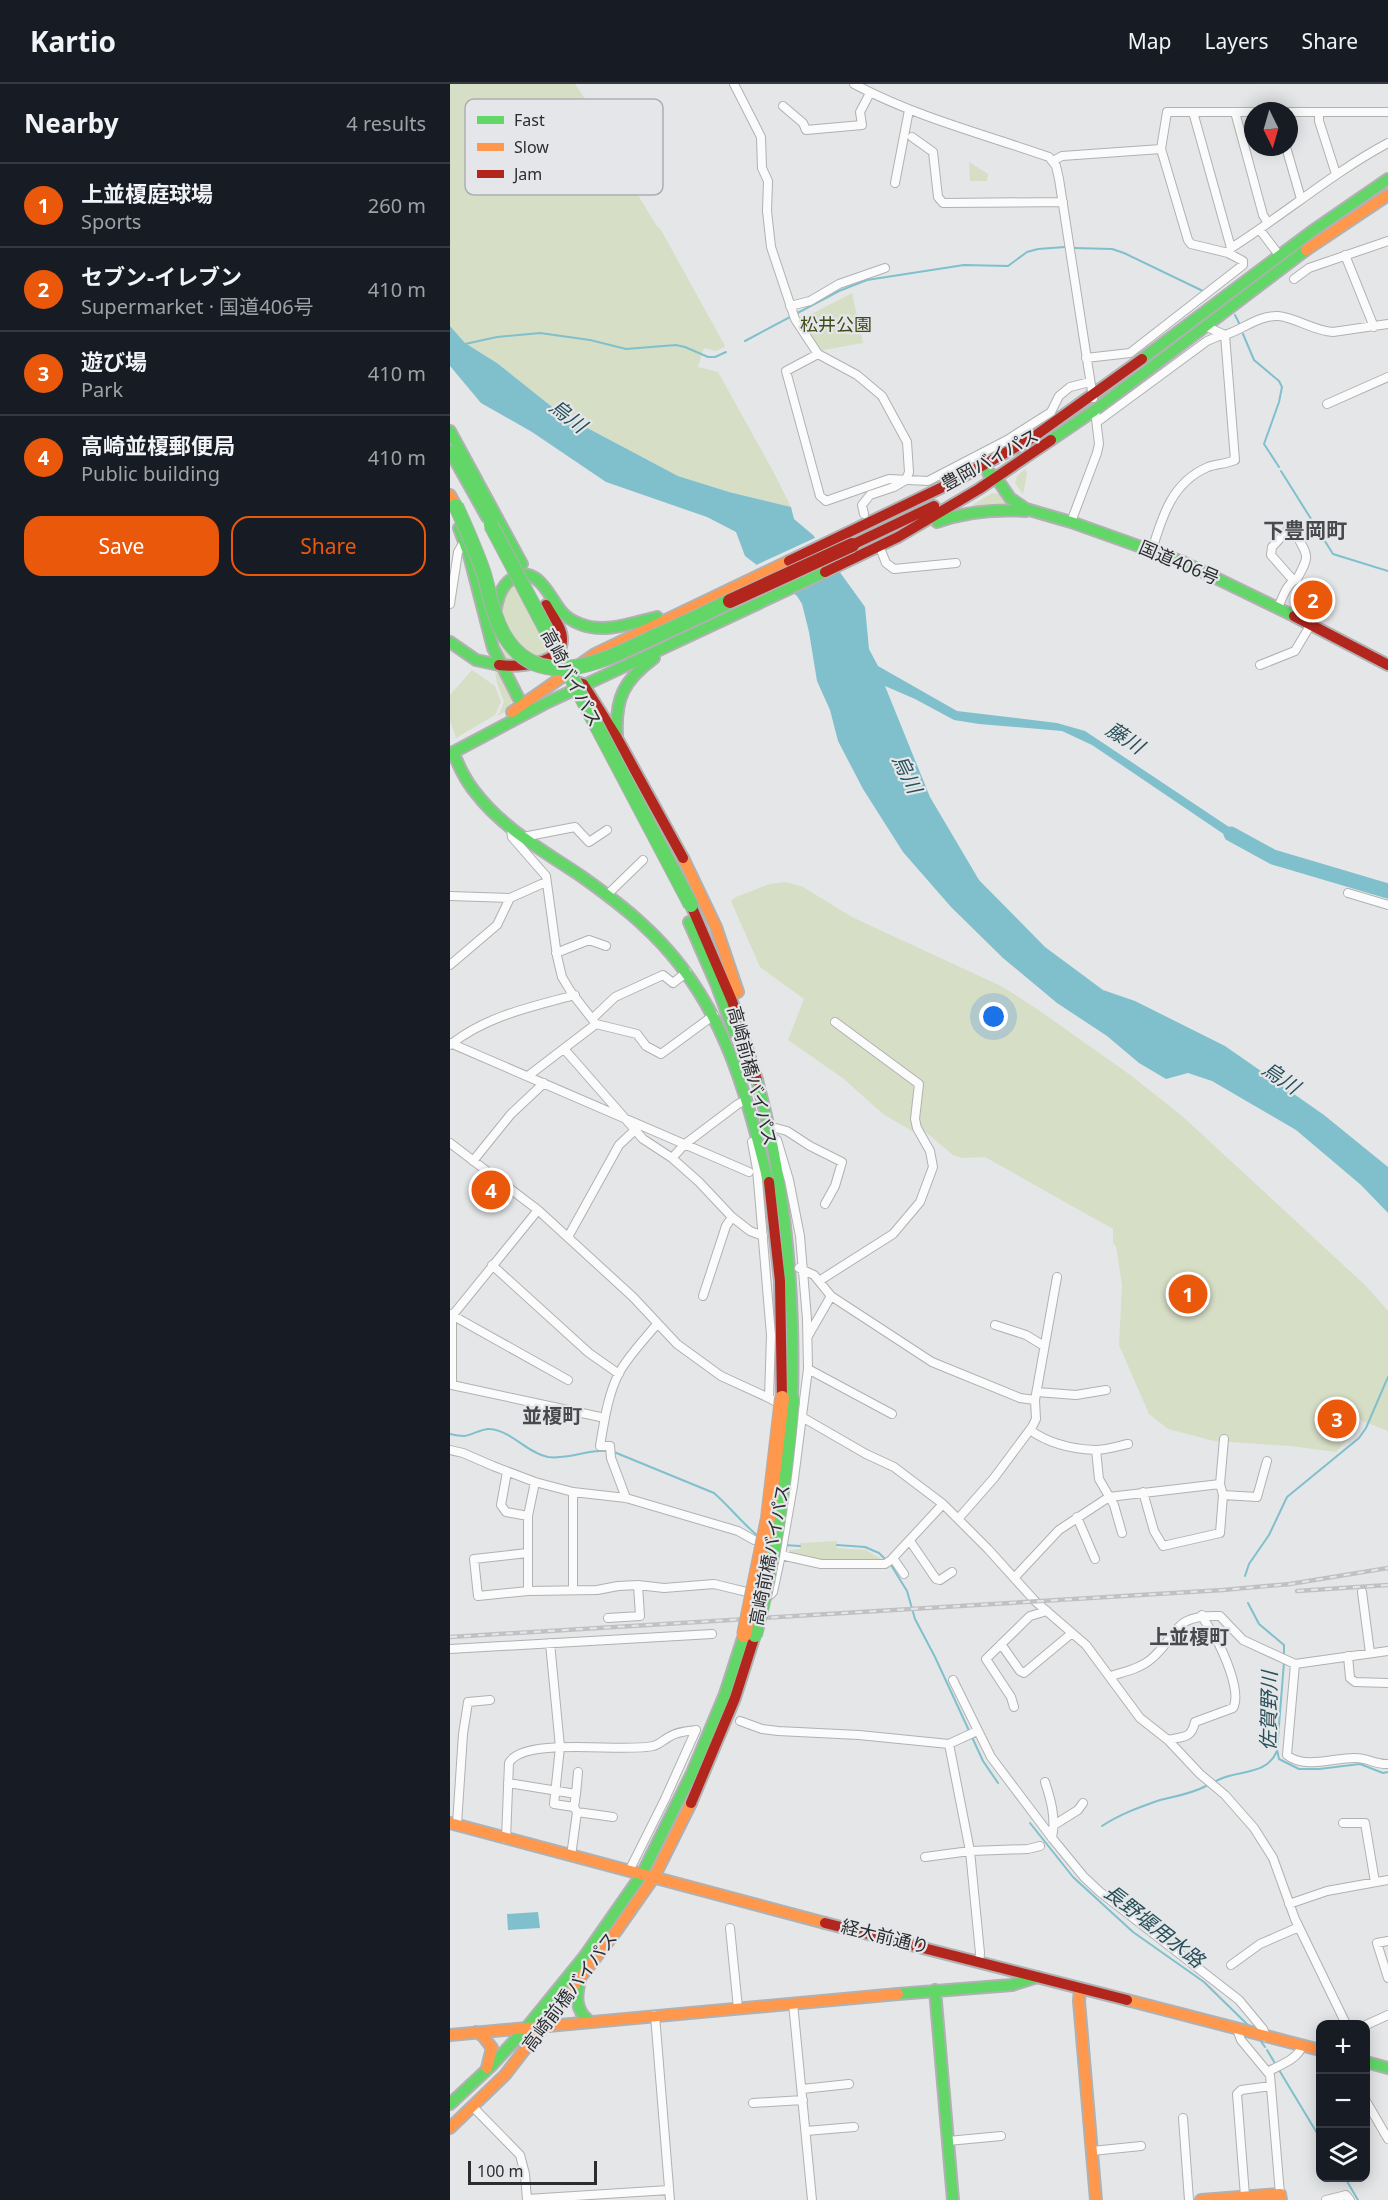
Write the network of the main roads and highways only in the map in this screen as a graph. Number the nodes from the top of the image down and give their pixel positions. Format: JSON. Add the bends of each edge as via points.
{"nodes":[{"id":1,"x":1388,"y":179,"type":"edge"},
{"id":2,"x":1388,"y":195,"type":"edge"},
{"id":3,"x":450,"y":431,"type":"edge"},
{"id":4,"x":450,"y":451,"type":"edge"},
{"id":5,"x":450,"y":466,"type":"edge"},
{"id":6,"x":971,"y":472,"type":"junction"},
{"id":7,"x":995,"y":477,"type":"junction"},
{"id":8,"x":452,"y":503,"type":"edge"},
{"id":9,"x":1032,"y":512,"type":"junction"},
{"id":10,"x":488,"y":527,"type":"junction"},
{"id":11,"x":898,"y":537,"type":"junction"},
{"id":12,"x":852,"y":545,"type":"junction"},
{"id":13,"x":703,"y":600,"type":"junction"},
{"id":14,"x":546,"y":606,"type":"junction"},
{"id":15,"x":567,"y":622,"type":"junction"},
{"id":16,"x":706,"y":630,"type":"junction"},
{"id":17,"x":450,"y":642,"type":"edge"},
{"id":18,"x":497,"y":659,"type":"junction"},
{"id":19,"x":1388,"y":665,"type":"edge"},
{"id":20,"x":556,"y":681,"type":"junction"},
{"id":21,"x":578,"y":687,"type":"junction"},
{"id":22,"x":522,"y":705,"type":"junction"},
{"id":23,"x":476,"y":738,"type":"junction"},
{"id":24,"x":617,"y":738,"type":"junction"},
{"id":25,"x":451,"y":750,"type":"edge"},
{"id":26,"x":687,"y":907,"type":"junction"},
{"id":27,"x":719,"y":1013,"type":"junction"},
{"id":28,"x":748,"y":1049,"type":"junction"},
{"id":29,"x":770,"y":1190,"type":"junction"},
{"id":30,"x":781,"y":1399,"type":"junction"},
{"id":31,"x":453,"y":1823,"type":"edge"},
{"id":32,"x":642,"y":1874,"type":"junction"},
{"id":33,"x":1016,"y":1971,"type":"junction"},
{"id":34,"x":1037,"y":1977,"type":"junction"},
{"id":35,"x":580,"y":1978,"type":"junction"},
{"id":36,"x":996,"y":1985,"type":"junction"},
{"id":37,"x":1080,"y":1988,"type":"junction"},
{"id":38,"x":935,"y":1990,"type":"junction"},
{"id":39,"x":589,"y":2021,"type":"junction"},
{"id":40,"x":545,"y":2025,"type":"junction"},
{"id":41,"x":528,"y":2026,"type":"junction"},
{"id":42,"x":476,"y":2032,"type":"junction"},
{"id":43,"x":450,"y":2035,"type":"edge"},
{"id":44,"x":1316,"y":2049,"type":"edge"},
{"id":45,"x":1370,"y":2063,"type":"edge"},
{"id":46,"x":1388,"y":2068,"type":"edge"},
{"id":47,"x":486,"y":2070,"type":"junction"},
{"id":48,"x":450,"y":2104,"type":"edge"},
{"id":49,"x":450,"y":2128,"type":"edge"},
{"id":50,"x":1280,"y":2197,"type":"edge"},
{"id":51,"x":953,"y":2200,"type":"edge"},
{"id":52,"x":1096,"y":2200,"type":"edge"},
{"id":53,"x":1201,"y":2200,"type":"edge"}],
"edges":[{"from":1,"to":6,"type":"main road","name":"豊岡バイパス","via":[[1091,389],[1032,438]]},
{"from":2,"to":7,"type":"main road","name":"豊岡バイパス","via":[[1318,241],[1205,326],[1096,416]]},
{"from":3,"to":14,"type":"main road"},
{"from":4,"to":10,"type":"main road","name":"高崎バイパス"},
{"from":5,"to":10,"type":"main road","name":"高崎バイパス"},
{"from":6,"to":7,"type":"main road"},
{"from":6,"to":12,"type":"main road","name":"豊岡バイパス"},
{"from":7,"to":9,"type":"main road","name":"国道406号","via":[[1010,498]]},
{"from":7,"to":11,"type":"main road","name":"豊岡バイパス"},
{"from":7,"to":12,"type":"main road"},
{"from":8,"to":12,"type":"main road","bridge":true,"via":[[476,550],[502,632],[524,656],[560,670],[606,659]]},
{"from":8,"to":18,"type":"main road"},
{"from":9,"to":11,"type":"main road","via":[[967,512]]},
{"from":9,"to":19,"type":"main road","name":"国道406号","via":[[1183,562]]},
{"from":10,"to":26,"type":"main road","name":"高崎バイパス","bridge":true},
{"from":11,"to":12,"type":"main road","name":"豊岡バイパス"},
{"from":12,"to":13,"type":"main road","name":"豊岡バイパス"},
{"from":12,"to":16,"type":"main road","name":"豊岡バイパス"},
{"from":13,"to":15,"type":"main road","via":[[613,634],[586,633]]},
{"from":13,"to":20,"type":"main road","name":"豊岡バイパス","via":[[590,657]]},
{"from":14,"to":15,"type":"main road"},
{"from":14,"to":18,"type":"main road","via":[[561,634],[559,650],[548,658],[510,667]]},
{"from":15,"to":18,"type":"main road","via":[[538,579],[516,576],[497,602]]},
{"from":16,"to":21,"type":"main road","name":"豊岡バイパス"},
{"from":16,"to":24,"type":"main road","via":[[643,665],[627,683],[616,710]]},
{"from":17,"to":18,"type":"main road","via":[[477,660]]},
{"from":18,"to":22,"type":"main road"},
{"from":20,"to":21,"type":"main road","via":[[574,681]]},
{"from":20,"to":22,"type":"main road","name":"豊岡バイパス"},
{"from":21,"to":22,"type":"main road"},
{"from":21,"to":23,"type":"main road"},
{"from":21,"to":24,"type":"main road"},
{"from":22,"to":23,"type":"main road","name":"豊岡バイパス"},
{"from":23,"to":25,"type":"main road"},
{"from":24,"to":28,"type":"main road","via":[[706,902],[740,998]]},
{"from":25,"to":27,"type":"main road","via":[[474,793],[523,837],[607,895],[663,944]]},
{"from":26,"to":27,"type":"main road","name":"高崎前橋バイパス","via":[[717,986]]},
{"from":26,"to":28,"type":"main road","name":"高崎前橋バイパス","via":[[720,969]]},
{"from":27,"to":29,"type":"main road"},
{"from":27,"to":29,"type":"main road","name":"高崎前橋バイパス","via":[[738,1042],[757,1111]]},
{"from":28,"to":30,"type":"main road","name":"高崎前橋バイパス","via":[[768,1126],[788,1245],[793,1307]]},
{"from":29,"to":30,"type":"main road","name":"高崎前橋バイパス","via":[[780,1281]]},
{"from":30,"to":32,"type":"main road","name":"高崎前橋バイパス","bridge":true,"via":[[777,1457],[749,1635],[692,1773]]},
{"from":31,"to":32,"type":"main road","name":"経大前通り"},
{"from":32,"to":33,"type":"main road","name":"経大前通り"},
{"from":32,"to":35,"type":"main road","name":"高崎前橋バイパス"},
{"from":32,"to":41,"type":"main road","name":"高崎前橋バイパス","via":[[584,1957]]},
{"from":33,"to":34,"type":"main road","name":"経大前通り"},
{"from":33,"to":36,"type":"main road","via":[[1011,1981]]},
{"from":34,"to":36,"type":"main road","via":[[1018,1984]]},
{"from":34,"to":37,"type":"main road","name":"経大前通り"},
{"from":35,"to":39,"type":"main road","via":[[577,2005]]},
{"from":35,"to":40,"type":"main road","name":"高崎前橋バイパス"},
{"from":36,"to":38,"type":"main road"},
{"from":37,"to":44,"type":"main road","name":"経大前通り"},
{"from":37,"to":52,"type":"main road"},
{"from":38,"to":39,"type":"main road"},
{"from":38,"to":51,"type":"main road"},
{"from":39,"to":40,"type":"main road"},
{"from":40,"to":41,"type":"main road"},
{"from":40,"to":49,"type":"main road","name":"高崎前橋バイパス","via":[[505,2075]]},
{"from":41,"to":42,"type":"main road"},
{"from":41,"to":47,"type":"main road","name":"高崎前橋バイパス"},
{"from":42,"to":43,"type":"main road"},
{"from":42,"to":47,"type":"main road","via":[[492,2048]]},
{"from":45,"to":46,"type":"main road"},
{"from":47,"to":48,"type":"main road","name":"高崎前橋バイパス"},
{"from":50,"to":53,"type":"main road"}]}
